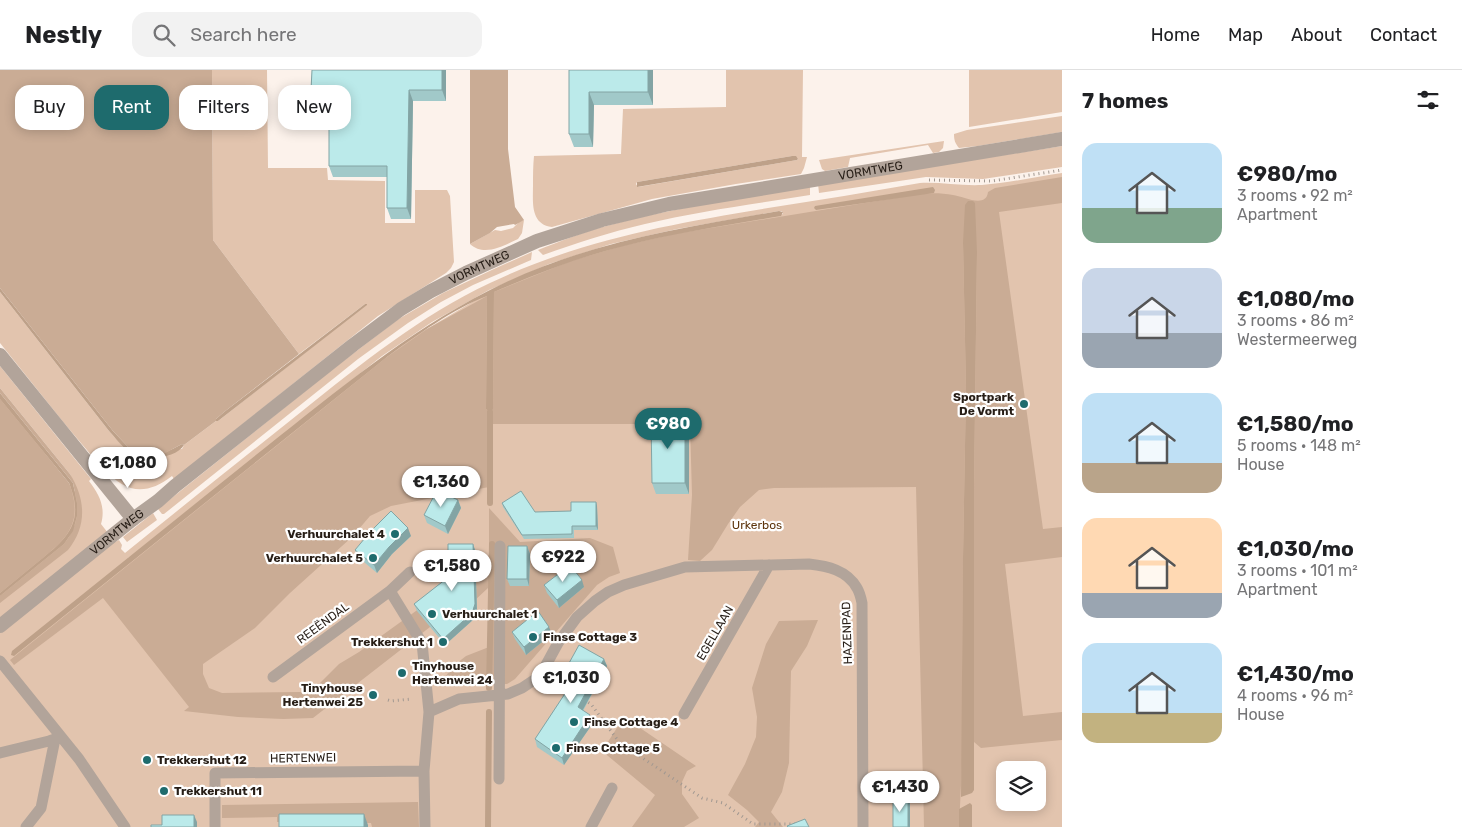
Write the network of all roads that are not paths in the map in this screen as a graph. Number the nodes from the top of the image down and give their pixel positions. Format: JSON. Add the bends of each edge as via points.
{"nodes":[{"id":1,"x":1062,"y":139,"type":"edge"},
{"id":2,"x":0,"y":355,"type":"edge"},
{"id":3,"x":133,"y":519,"type":"junction"},
{"id":4,"x":500,"y":546,"type":"dead end"},
{"id":5,"x":769,"y":566,"type":"junction"},
{"id":6,"x":410,"y":572,"type":"dead end"},
{"id":7,"x":390,"y":591,"type":"junction"},
{"id":8,"x":0,"y":626,"type":"edge"},
{"id":9,"x":0,"y":661,"type":"edge"},
{"id":10,"x":273,"y":678,"type":"dead end"},
{"id":11,"x":500,"y":695,"type":"junction"},
{"id":12,"x":428,"y":712,"type":"junction"},
{"id":13,"x":684,"y":714,"type":"dead end"},
{"id":14,"x":58,"y":737,"type":"junction"},
{"id":15,"x":0,"y":753,"type":"edge"},
{"id":16,"x":424,"y":771,"type":"junction"},
{"id":17,"x":499,"y":779,"type":"dead end"},
{"id":18,"x":612,"y":788,"type":"dead end"},
{"id":19,"x":26,"y":827,"type":"edge"},
{"id":20,"x":125,"y":827,"type":"edge"},
{"id":21,"x":214,"y":827,"type":"edge"},
{"id":22,"x":425,"y":827,"type":"edge"},
{"id":23,"x":592,"y":827,"type":"edge"},
{"id":24,"x":863,"y":827,"type":"edge"}],
"edges":[{"from":1,"to":3,"type":"street","name":"VORMTWEG","via":[[654,207],[580,226],[520,247],[401,309]]},
{"from":2,"to":3,"type":"street"},
{"from":3,"to":8,"type":"street","name":"VORMTWEG"},
{"from":4,"to":11,"type":"lane"},
{"from":5,"to":11,"type":"lane","name":"HAZENPAD","via":[[685,567],[608,592],[577,617],[540,676],[522,688]]},
{"from":5,"to":13,"type":"lane","name":"EGELLAAN"},
{"from":5,"to":24,"type":"lane","name":"HAZENPAD","via":[[827,566],[848,577],[857,587],[862,603]]},
{"from":6,"to":7,"type":"lane","name":"REEËNDAL"},
{"from":7,"to":10,"type":"lane","name":"REEËNDAL"},
{"from":7,"to":12,"type":"lane","via":[[422,643]]},
{"from":9,"to":14,"type":"lane"},
{"from":11,"to":12,"type":"lane","via":[[459,699]]},
{"from":11,"to":17,"type":"lane"},
{"from":12,"to":16,"type":"lane"},
{"from":14,"to":15,"type":"lane"},
{"from":14,"to":19,"type":"lane","via":[[41,808]]},
{"from":14,"to":20,"type":"lane","via":[[79,759]]},
{"from":16,"to":21,"type":"lane","name":"HERTENWEI","via":[[215,773]]},
{"from":16,"to":22,"type":"lane"},
{"from":18,"to":23,"type":"lane"}]}
